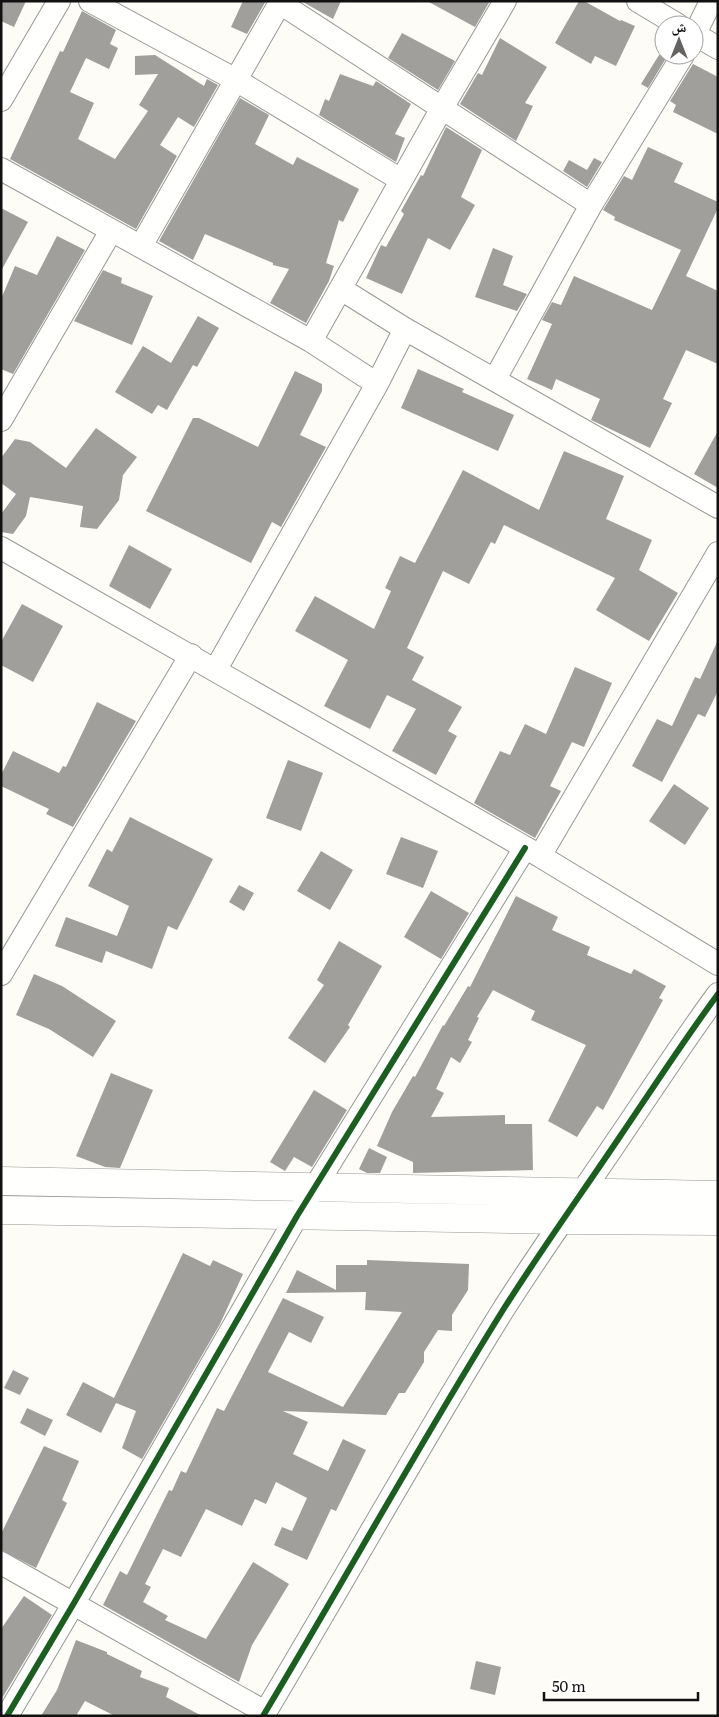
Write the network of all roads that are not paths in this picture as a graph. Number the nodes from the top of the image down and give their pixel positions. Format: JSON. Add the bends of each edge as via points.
{"nodes":[{"id":1,"x":59,"y":1,"type":"edge"},
{"id":2,"x":90,"y":1,"type":"edge"},
{"id":3,"x":505,"y":1,"type":"edge"},
{"id":4,"x":638,"y":1,"type":"edge"},
{"id":5,"x":711,"y":1,"type":"edge"},
{"id":6,"x":280,"y":2,"type":"edge"},
{"id":7,"x":661,"y":15,"type":"edge"},
{"id":8,"x":702,"y":15,"type":"edge"},
{"id":9,"x":704,"y":40,"type":"edge"},
{"id":10,"x":718,"y":48,"type":"edge"},
{"id":11,"x":677,"y":65,"type":"edge"},
{"id":12,"x":236,"y":80,"type":"junction"},
{"id":13,"x":1,"y":100,"type":"edge"},
{"id":14,"x":442,"y":108,"type":"junction"},
{"id":15,"x":1,"y":168,"type":"edge"},
{"id":16,"x":401,"y":180,"type":"junction"},
{"id":17,"x":591,"y":205,"type":"junction"},
{"id":18,"x":110,"y":231,"type":"junction"},
{"id":19,"x":141,"y":246,"type":"junction"},
{"id":20,"x":341,"y":289,"type":"junction"},
{"id":21,"x":405,"y":329,"type":"junction"},
{"id":22,"x":311,"y":342,"type":"junction"},
{"id":23,"x":495,"y":379,"type":"junction"},
{"id":24,"x":377,"y":384,"type":"junction"},
{"id":25,"x":1,"y":420,"type":"edge"},
{"id":26,"x":718,"y":506,"type":"edge"},
{"id":27,"x":1,"y":548,"type":"edge"},
{"id":28,"x":718,"y":553,"type":"edge"},
{"id":29,"x":191,"y":655,"type":"junction"},
{"id":30,"x":216,"y":669,"type":"junction"},
{"id":31,"x":533,"y":852,"type":"junction"},
{"id":32,"x":718,"y":964,"type":"edge"},
{"id":33,"x":1,"y":974,"type":"edge"},
{"id":34,"x":718,"y":994,"type":"edge"},
{"id":35,"x":1,"y":1181,"type":"edge"},
{"id":36,"x":314,"y":1188,"type":"junction"},
{"id":37,"x":582,"y":1193,"type":"junction"},
{"id":38,"x":718,"y":1195,"type":"edge"},
{"id":39,"x":1,"y":1210,"type":"edge"},
{"id":40,"x":297,"y":1216,"type":"junction"},
{"id":41,"x":561,"y":1220,"type":"junction"},
{"id":42,"x":718,"y":1221,"type":"edge"},
{"id":43,"x":1,"y":1563,"type":"edge"},
{"id":44,"x":74,"y":1603,"type":"junction"},
{"id":45,"x":264,"y":1714,"type":"edge"},
{"id":46,"x":6,"y":1716,"type":"edge"}],
"edges":[{"from":1,"to":13,"type":"street"},
{"from":2,"to":12,"type":"street"},
{"from":3,"to":14,"type":"street"},
{"from":4,"to":7,"type":"street"},
{"from":5,"to":8,"type":"street"},
{"from":6,"to":12,"type":"street"},
{"from":6,"to":14,"type":"street"},
{"from":9,"to":10,"type":"street"},
{"from":11,"to":17,"type":"street"},
{"from":12,"to":16,"type":"street"},
{"from":12,"to":19,"type":"street"},
{"from":14,"to":16,"type":"street"},
{"from":14,"to":17,"type":"street"},
{"from":15,"to":18,"type":"street"},
{"from":16,"to":20,"type":"street"},
{"from":17,"to":23,"type":"street"},
{"from":18,"to":19,"type":"street"},
{"from":18,"to":25,"type":"street"},
{"from":19,"to":22,"type":"street"},
{"from":20,"to":21,"type":"street"},
{"from":20,"to":22,"type":"street"},
{"from":21,"to":23,"type":"street"},
{"from":21,"to":24,"type":"street"},
{"from":22,"to":24,"type":"street"},
{"from":23,"to":26,"type":"street"},
{"from":24,"to":30,"type":"street"},
{"from":27,"to":29,"type":"street"},
{"from":28,"to":31,"type":"street"},
{"from":29,"to":30,"type":"street"},
{"from":29,"to":33,"type":"street"},
{"from":30,"to":31,"type":"street"},
{"from":31,"to":32,"type":"street"},
{"from":31,"to":36,"type":"street"},
{"from":34,"to":37,"type":"street"},
{"from":35,"to":36,"type":"street"},
{"from":36,"to":37,"type":"street"},
{"from":36,"to":40,"type":"street"},
{"from":37,"to":38,"type":"street"},
{"from":37,"to":41,"type":"street"},
{"from":39,"to":40,"type":"street"},
{"from":40,"to":41,"type":"street"},
{"from":40,"to":44,"type":"street"},
{"from":41,"to":42,"type":"street"},
{"from":41,"to":45,"type":"street","via":[[444,1407]]},
{"from":43,"to":44,"type":"street"},
{"from":44,"to":45,"type":"street"},
{"from":44,"to":46,"type":"street"}]}
